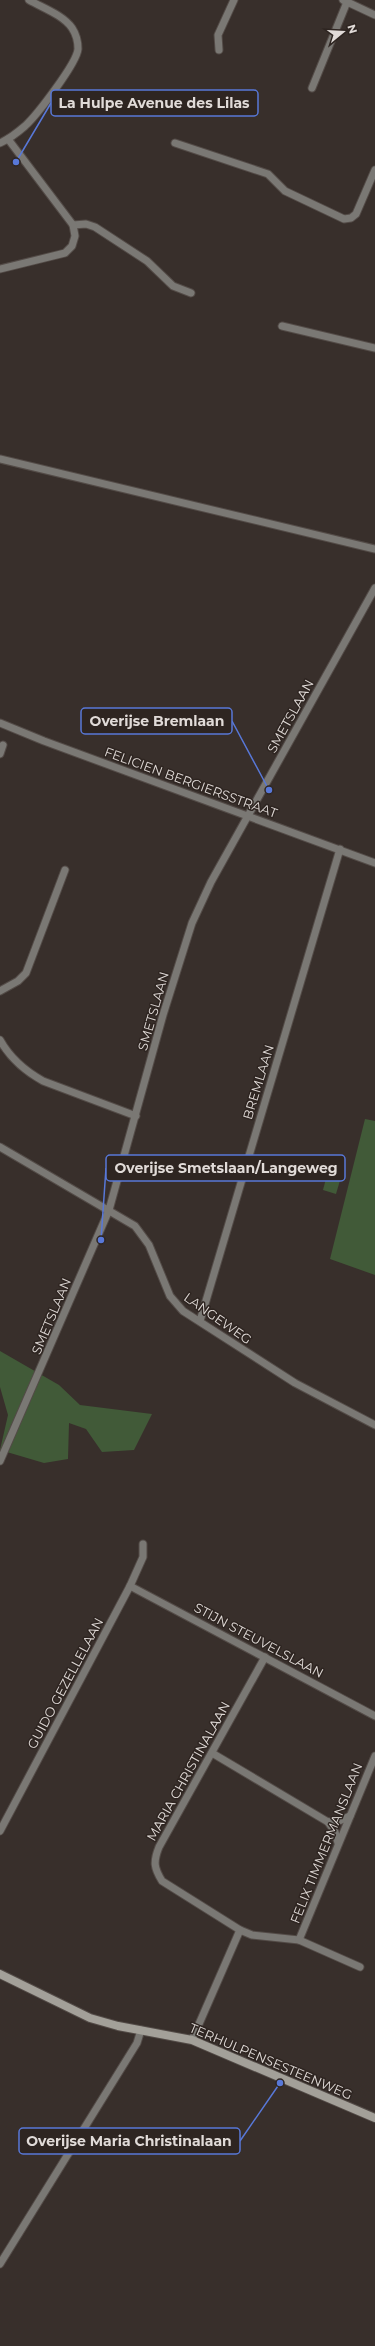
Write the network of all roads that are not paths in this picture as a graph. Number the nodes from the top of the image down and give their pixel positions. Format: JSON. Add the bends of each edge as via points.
{"nodes":[{"id":1,"x":29,"y":0,"type":"edge"},
{"id":2,"x":234,"y":0,"type":"edge"},
{"id":3,"x":345,"y":1,"type":"edge"},
{"id":4,"x":375,"y":15,"type":"edge"},
{"id":5,"x":219,"y":50,"type":"dead end"},
{"id":6,"x":312,"y":88,"type":"dead end"},
{"id":7,"x":8,"y":139,"type":"junction"},
{"id":8,"x":0,"y":143,"type":"edge"},
{"id":9,"x":175,"y":143,"type":"dead end"},
{"id":10,"x":375,"y":170,"type":"edge"},
{"id":11,"x":73,"y":226,"type":"junction"},
{"id":12,"x":0,"y":269,"type":"edge"},
{"id":13,"x":191,"y":293,"type":"dead end"},
{"id":14,"x":282,"y":326,"type":"dead end"},
{"id":15,"x":375,"y":348,"type":"edge"},
{"id":16,"x":0,"y":459,"type":"edge"},
{"id":17,"x":375,"y":549,"type":"edge"},
{"id":18,"x":375,"y":588,"type":"edge"},
{"id":19,"x":0,"y":723,"type":"edge"},
{"id":20,"x":3,"y":745,"type":"dead end"},
{"id":21,"x":0,"y":754,"type":"edge"},
{"id":22,"x":248,"y":816,"type":"junction"},
{"id":23,"x":340,"y":850,"type":"junction"},
{"id":24,"x":375,"y":863,"type":"edge"},
{"id":25,"x":65,"y":870,"type":"dead end"},
{"id":26,"x":0,"y":991,"type":"edge"},
{"id":27,"x":0,"y":1040,"type":"edge"},
{"id":28,"x":136,"y":1116,"type":"junction"},
{"id":29,"x":0,"y":1147,"type":"edge"},
{"id":30,"x":109,"y":1210,"type":"junction"},
{"id":31,"x":200,"y":1321,"type":"junction"},
{"id":32,"x":375,"y":1425,"type":"edge"},
{"id":33,"x":0,"y":1461,"type":"edge"},
{"id":34,"x":143,"y":1544,"type":"dead end"},
{"id":35,"x":130,"y":1586,"type":"junction"},
{"id":36,"x":265,"y":1657,"type":"junction"},
{"id":37,"x":375,"y":1716,"type":"edge"},
{"id":38,"x":212,"y":1753,"type":"junction"},
{"id":39,"x":375,"y":1756,"type":"edge"},
{"id":40,"x":350,"y":1816,"type":"junction"},
{"id":41,"x":328,"y":1822,"type":"junction"},
{"id":42,"x":0,"y":1831,"type":"edge"},
{"id":43,"x":338,"y":1843,"type":"junction"},
{"id":44,"x":240,"y":1930,"type":"junction"},
{"id":45,"x":299,"y":1940,"type":"junction"},
{"id":46,"x":360,"y":1967,"type":"dead end"},
{"id":47,"x":0,"y":1974,"type":"edge"},
{"id":48,"x":141,"y":2030,"type":"junction"},
{"id":49,"x":192,"y":2040,"type":"junction"},
{"id":50,"x":375,"y":2118,"type":"edge"},
{"id":51,"x":0,"y":2264,"type":"edge"}],
"edges":[{"from":1,"to":7,"type":"street","via":[[64,20],[72,28],[77,38],[78,50],[74,60],[37,114]]},
{"from":2,"to":5,"type":"street","via":[[218,35]]},
{"from":3,"to":4,"type":"street"},
{"from":3,"to":6,"type":"street"},
{"from":7,"to":8,"type":"street"},
{"from":7,"to":11,"type":"street"},
{"from":9,"to":10,"type":"street","via":[[268,174],[285,192],[344,219],[356,214]]},
{"from":11,"to":12,"type":"street","via":[[72,246],[65,253]]},
{"from":11,"to":13,"type":"street","via":[[86,224],[95,227],[147,261],[173,286]]},
{"from":14,"to":15,"type":"street"},
{"from":16,"to":17,"type":"street"},
{"from":18,"to":22,"type":"street","name":"SMETSLAAN"},
{"from":19,"to":22,"type":"street","name":"FELICIEN BERGIERSSTRAAT"},
{"from":20,"to":21,"type":"street"},
{"from":22,"to":23,"type":"street","name":"FELICIEN BERGIERSSTRAAT"},
{"from":22,"to":28,"type":"street","name":"SMETSLAAN","via":[[211,882],[192,923],[163,1015]]},
{"from":23,"to":24,"type":"street","name":"FELICIEN BERGIERSSTRAAT"},
{"from":23,"to":31,"type":"street","name":"BREMLAAN"},
{"from":25,"to":26,"type":"street","via":[[26,973],[18,982]]},
{"from":27,"to":28,"type":"street","via":[[15,1061],[29,1074]]},
{"from":28,"to":30,"type":"street","name":"SMETSLAAN"},
{"from":29,"to":30,"type":"street","name":"LANGEWEG"},
{"from":30,"to":31,"type":"street","name":"LANGEWEG","via":[[142,1233],[170,1296],[183,1310]]},
{"from":30,"to":33,"type":"street","name":"SMETSLAAN"},
{"from":31,"to":32,"type":"street","name":"LANGEWEG","via":[[295,1383]]},
{"from":34,"to":35,"type":"street","name":"GUIDO GEZELLELAAN","via":[[143,1557]]},
{"from":35,"to":36,"type":"street","name":"STIJN STEUVELSLAAN"},
{"from":35,"to":42,"type":"street","name":"GUIDO GEZELLELAAN"},
{"from":36,"to":37,"type":"street","name":"STIJN STEUVELSLAAN"},
{"from":36,"to":38,"type":"street","name":"MARIA CHRISTINALAAN"},
{"from":38,"to":41,"type":"street"},
{"from":38,"to":44,"type":"street","name":"MARIA CHRISTINALAAN","via":[[159,1847],[154,1858],[154,1868],[162,1881]]},
{"from":39,"to":40,"type":"street","name":"FELIX TIMMERMANSLAAN"},
{"from":40,"to":41,"type":"street"},
{"from":40,"to":43,"type":"street","name":"FELIX TIMMERMANSLAAN"},
{"from":41,"to":43,"type":"street","via":[[335,1832]]},
{"from":43,"to":45,"type":"street","name":"FELIX TIMMERMANSLAAN"},
{"from":44,"to":45,"type":"street","name":"MARIA CHRISTINALAAN"},
{"from":44,"to":49,"type":"street"},
{"from":45,"to":46,"type":"street","name":"MARIA CHRISTINALAAN"},
{"from":47,"to":48,"type":"main road","name":"TERHULPENSESTEENWEG","via":[[90,2018]]},
{"from":48,"to":49,"type":"main road","name":"TERHULPENSESTEENWEG"},
{"from":48,"to":51,"type":"street","via":[[137,2043]]},
{"from":49,"to":50,"type":"main road","name":"TERHULPENSESTEENWEG"}]}
